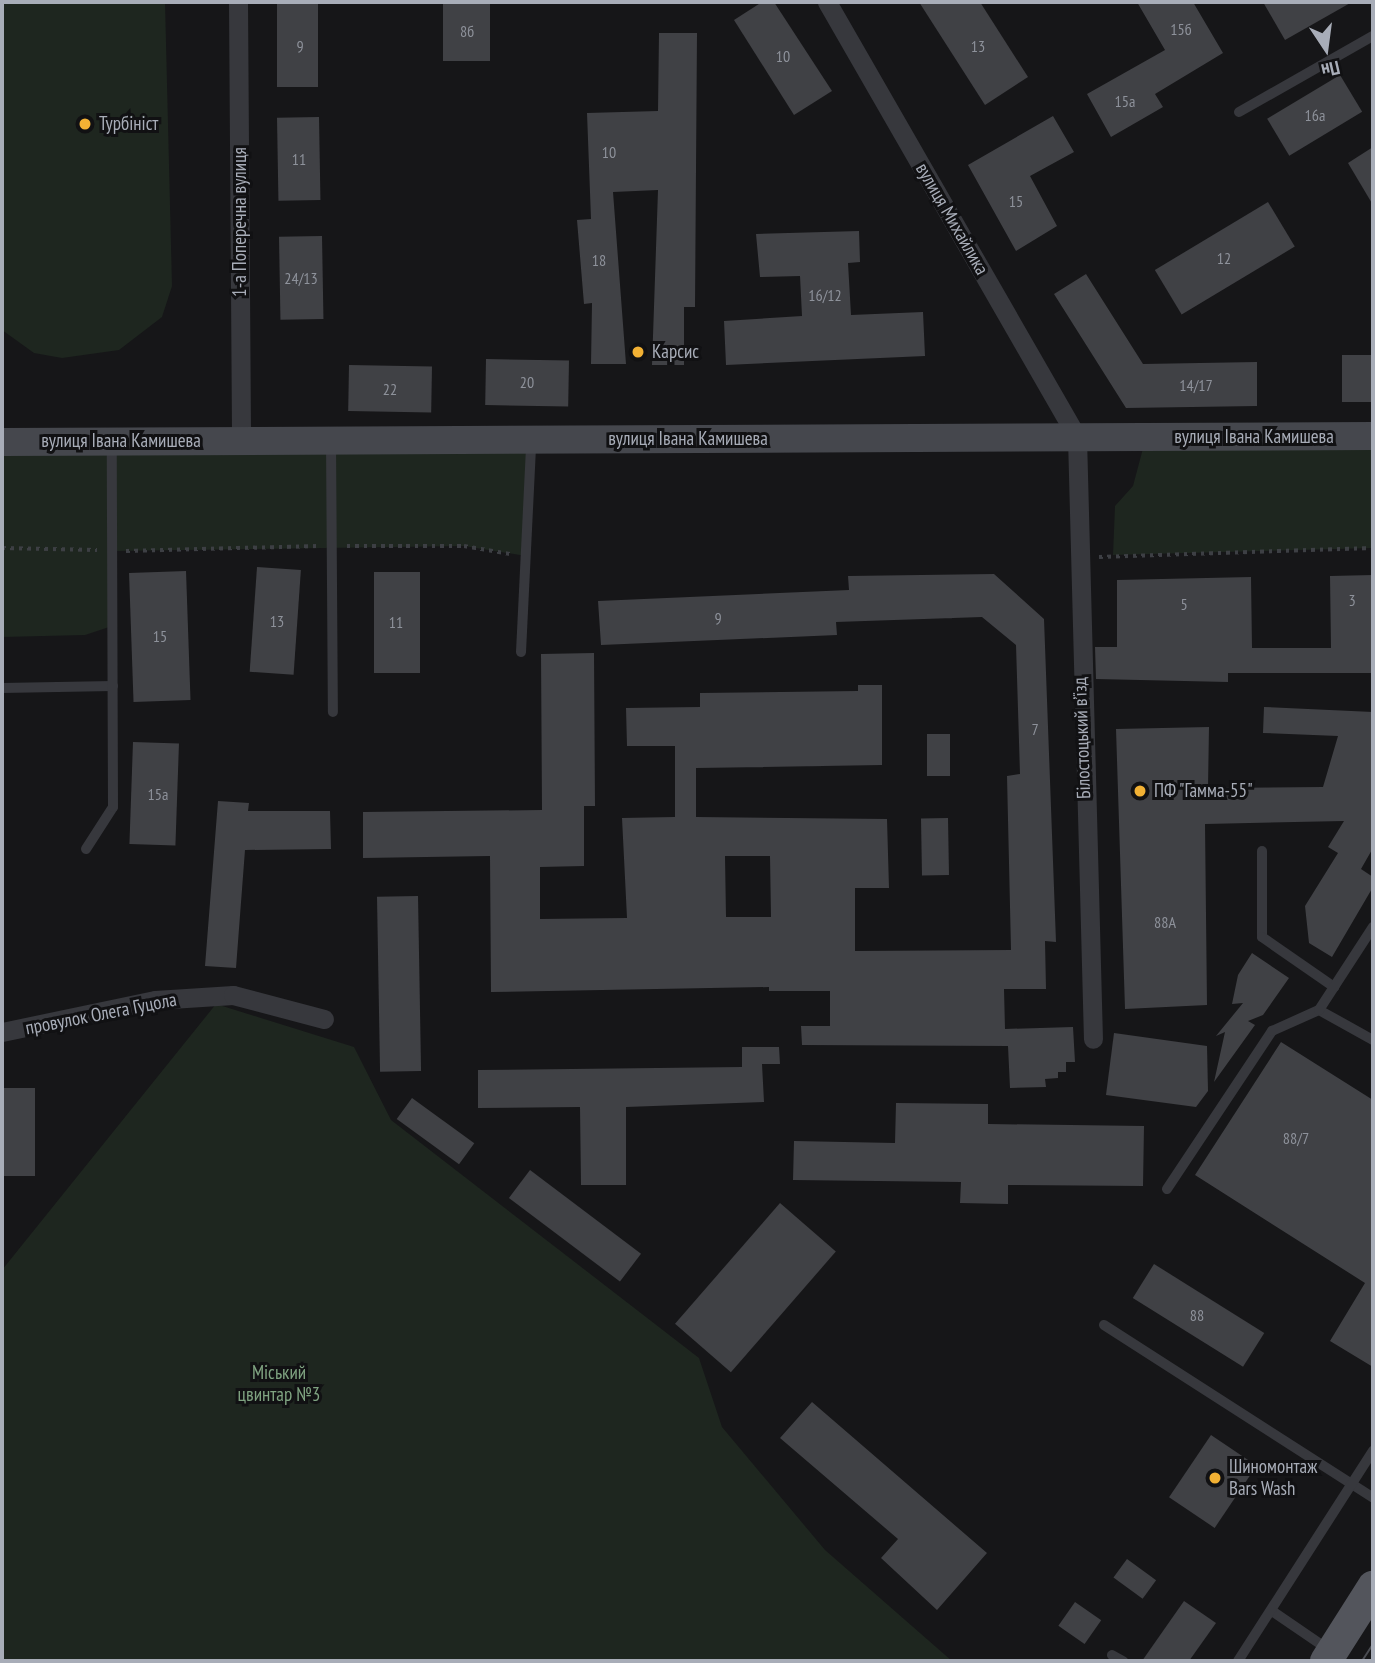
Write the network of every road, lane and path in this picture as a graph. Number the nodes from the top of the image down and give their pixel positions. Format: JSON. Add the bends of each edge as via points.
{"nodes":[{"id":1,"x":238,"y":2,"type":"edge"},
{"id":2,"x":827,"y":2,"type":"edge"},
{"id":3,"x":1373,"y":36,"type":"edge"},
{"id":4,"x":1239,"y":112,"type":"dead end"},
{"id":5,"x":1373,"y":436,"type":"edge"},
{"id":6,"x":1077,"y":437,"type":"junction"},
{"id":7,"x":531,"y":440,"type":"junction"},
{"id":8,"x":112,"y":441,"type":"junction"},
{"id":9,"x":241,"y":441,"type":"junction"},
{"id":10,"x":331,"y":441,"type":"junction"},
{"id":11,"x":2,"y":442,"type":"edge"},
{"id":12,"x":332,"y":546,"type":"junction"},
{"id":13,"x":2,"y":548,"type":"edge"},
{"id":14,"x":1373,"y":548,"type":"edge"},
{"id":15,"x":112,"y":551,"type":"junction"},
{"id":16,"x":526,"y":556,"type":"junction"},
{"id":17,"x":1078,"y":558,"type":"junction"},
{"id":18,"x":521,"y":652,"type":"dead end"},
{"id":19,"x":113,"y":686,"type":"junction"},
{"id":20,"x":2,"y":688,"type":"edge"},
{"id":21,"x":333,"y":712,"type":"dead end"},
{"id":22,"x":86,"y":849,"type":"dead end"},
{"id":23,"x":1262,"y":851,"type":"dead end"},
{"id":24,"x":1373,"y":927,"type":"edge"},
{"id":25,"x":1334,"y":987,"type":"junction"},
{"id":26,"x":1319,"y":1010,"type":"junction"},
{"id":27,"x":324,"y":1020,"type":"dead end"},
{"id":28,"x":2,"y":1032,"type":"edge"},
{"id":29,"x":1093,"y":1039,"type":"dead end"},
{"id":30,"x":1373,"y":1040,"type":"edge"},
{"id":31,"x":1167,"y":1189,"type":"dead end"},
{"id":32,"x":1104,"y":1325,"type":"dead end"},
{"id":33,"x":1373,"y":1451,"type":"edge"},
{"id":34,"x":1352,"y":1485,"type":"junction"},
{"id":35,"x":1373,"y":1498,"type":"edge"},
{"id":36,"x":1373,"y":1587,"type":"edge"},
{"id":37,"x":1272,"y":1611,"type":"junction"},
{"id":38,"x":1112,"y":1655,"type":"dead end"},
{"id":39,"x":1329,"y":1657,"type":"edge"},
{"id":40,"x":1123,"y":1661,"type":"edge"},
{"id":41,"x":1238,"y":1661,"type":"edge"}],
"edges":[{"from":1,"to":9,"type":"street","name":"1-а Поперечна вулиця"},
{"from":2,"to":6,"type":"street","name":"вулиця Михайлика"},
{"from":3,"to":4,"type":"lane"},
{"from":5,"to":6,"type":"street","name":"вулиця Івана Камишева"},
{"from":6,"to":7,"type":"street","name":"вулиця Івана Камишева"},
{"from":6,"to":17,"type":"street","name":"Білостоцький в’їзд"},
{"from":7,"to":10,"type":"street","name":"вулиця Івана Камишева"},
{"from":7,"to":16,"type":"lane"},
{"from":8,"to":9,"type":"street","name":"вулиця Івана Камишева"},
{"from":8,"to":11,"type":"street","name":"вулиця Івана Камишева"},
{"from":8,"to":15,"type":"lane"},
{"from":9,"to":10,"type":"street","name":"вулиця Івана Камишева"},
{"from":10,"to":12,"type":"lane"},
{"from":12,"to":15,"type":"path"},
{"from":12,"to":16,"type":"path","via":[[464,546]]},
{"from":12,"to":21,"type":"lane"},
{"from":13,"to":15,"type":"path"},
{"from":14,"to":17,"type":"path"},
{"from":15,"to":19,"type":"lane"},
{"from":16,"to":18,"type":"lane"},
{"from":17,"to":29,"type":"street","name":"Білостоцький в’їзд"},
{"from":19,"to":20,"type":"lane"},
{"from":19,"to":22,"type":"lane","via":[[113,807]]},
{"from":23,"to":25,"type":"lane","via":[[1262,937]]},
{"from":24,"to":25,"type":"lane"},
{"from":25,"to":26,"type":"lane"},
{"from":26,"to":30,"type":"lane"},
{"from":26,"to":31,"type":"lane","via":[[1272,1031]]},
{"from":27,"to":28,"type":"street","name":"провулок Олега Гуцола","via":[[233,995],[155,1000]]},
{"from":32,"to":34,"type":"lane"},
{"from":33,"to":34,"type":"lane"},
{"from":34,"to":35,"type":"lane"},
{"from":34,"to":37,"type":"lane"},
{"from":36,"to":39,"type":"main road"},
{"from":37,"to":39,"type":"lane"},
{"from":37,"to":41,"type":"lane"},
{"from":38,"to":40,"type":"lane"}]}
